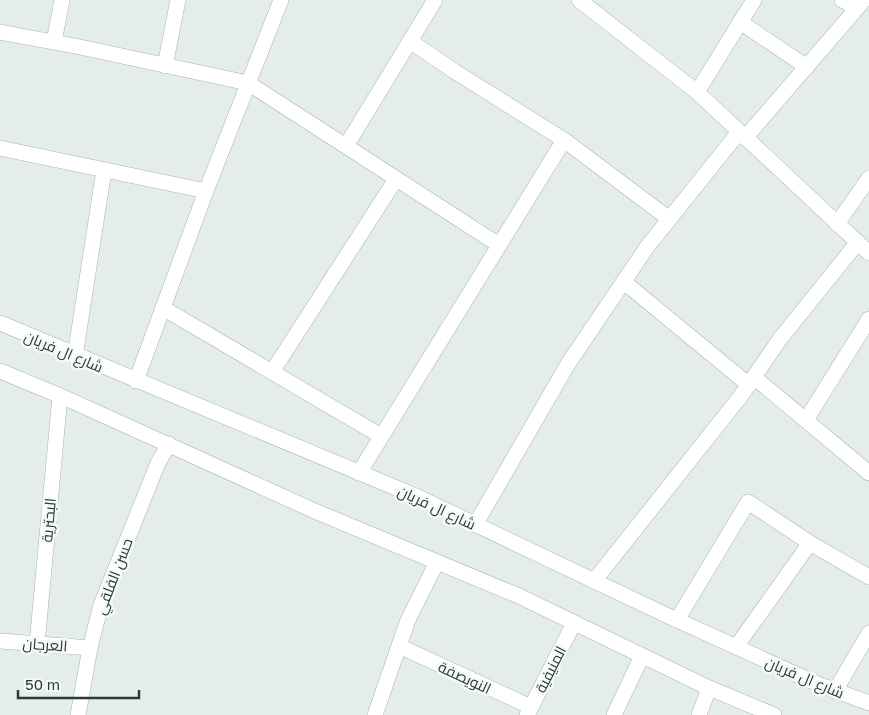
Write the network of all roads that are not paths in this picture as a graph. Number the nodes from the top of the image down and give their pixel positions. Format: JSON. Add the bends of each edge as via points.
{"nodes":[{"id":1,"x":62,"y":0,"type":"edge"},
{"id":2,"x":178,"y":0,"type":"edge"},
{"id":3,"x":281,"y":0,"type":"edge"},
{"id":4,"x":435,"y":0,"type":"edge"},
{"id":5,"x":579,"y":0,"type":"edge"},
{"id":6,"x":754,"y":0,"type":"edge"},
{"id":7,"x":842,"y":0,"type":"edge"},
{"id":8,"x":861,"y":4,"type":"edge"},
{"id":9,"x":740,"y":22,"type":"junction"},
{"id":10,"x":0,"y":32,"type":"edge"},
{"id":11,"x":410,"y":41,"type":"junction"},
{"id":12,"x":54,"y":42,"type":"junction"},
{"id":13,"x":165,"y":66,"type":"junction"},
{"id":14,"x":807,"y":67,"type":"junction"},
{"id":15,"x":248,"y":83,"type":"junction"},
{"id":16,"x":697,"y":92,"type":"junction"},
{"id":17,"x":742,"y":135,"type":"junction"},
{"id":18,"x":564,"y":140,"type":"junction"},
{"id":19,"x":346,"y":146,"type":"junction"},
{"id":20,"x":0,"y":148,"type":"edge"},
{"id":21,"x":104,"y":170,"type":"junction"},
{"id":22,"x":396,"y":178,"type":"junction"},
{"id":23,"x":869,"y":178,"type":"edge"},
{"id":24,"x":206,"y":191,"type":"junction"},
{"id":25,"x":668,"y":218,"type":"junction"},
{"id":26,"x":837,"y":224,"type":"junction"},
{"id":27,"x":499,"y":246,"type":"junction"},
{"id":28,"x":863,"y":248,"type":"edge"},
{"id":29,"x":624,"y":282,"type":"junction"},
{"id":30,"x":163,"y":308,"type":"junction"},
{"id":31,"x":869,"y":319,"type":"edge"},
{"id":32,"x":0,"y":324,"type":"edge"},
{"id":33,"x":75,"y":356,"type":"junction"},
{"id":34,"x":0,"y":371,"type":"edge"},
{"id":35,"x":272,"y":372,"type":"junction"},
{"id":36,"x":136,"y":381,"type":"junction"},
{"id":37,"x":752,"y":381,"type":"junction"},
{"id":38,"x":60,"y":396,"type":"junction"},
{"id":39,"x":806,"y":420,"type":"junction"},
{"id":40,"x":381,"y":436,"type":"junction"},
{"id":41,"x":169,"y":444,"type":"junction"},
{"id":42,"x":869,"y":472,"type":"edge"},
{"id":43,"x":359,"y":473,"type":"junction"},
{"id":44,"x":475,"y":524,"type":"junction"},
{"id":45,"x":810,"y":543,"type":"junction"},
{"id":46,"x":438,"y":562,"type":"junction"},
{"id":47,"x":869,"y":577,"type":"edge"},
{"id":48,"x":594,"y":581,"type":"junction"},
{"id":49,"x":677,"y":620,"type":"junction"},
{"id":50,"x":574,"y":623,"type":"junction"},
{"id":51,"x":869,"y":634,"type":"edge"},
{"id":52,"x":0,"y":641,"type":"edge"},
{"id":53,"x":37,"y":644,"type":"junction"},
{"id":54,"x":399,"y":646,"type":"junction"},
{"id":55,"x":736,"y":647,"type":"junction"},
{"id":56,"x":90,"y":648,"type":"junction"},
{"id":57,"x":642,"y":656,"type":"junction"},
{"id":58,"x":709,"y":688,"type":"junction"},
{"id":59,"x":835,"y":691,"type":"junction"},
{"id":60,"x":869,"y":703,"type":"edge"},
{"id":61,"x":529,"y":711,"type":"edge"},
{"id":62,"x":78,"y":715,"type":"edge"},
{"id":63,"x":375,"y":715,"type":"edge"},
{"id":64,"x":614,"y":715,"type":"edge"},
{"id":65,"x":699,"y":715,"type":"edge"},
{"id":66,"x":774,"y":715,"type":"edge"}],
"edges":[{"from":1,"to":12,"type":"street"},
{"from":2,"to":13,"type":"street"},
{"from":3,"to":15,"type":"street"},
{"from":4,"to":11,"type":"street"},
{"from":5,"to":16,"type":"street"},
{"from":6,"to":9,"type":"street"},
{"from":7,"to":8,"type":"street"},
{"from":8,"to":14,"type":"street"},
{"from":9,"to":14,"type":"street"},
{"from":9,"to":16,"type":"street"},
{"from":10,"to":12,"type":"street"},
{"from":11,"to":18,"type":"street"},
{"from":11,"to":19,"type":"street"},
{"from":12,"to":13,"type":"street"},
{"from":13,"to":15,"type":"street"},
{"from":14,"to":17,"type":"street"},
{"from":15,"to":19,"type":"street"},
{"from":15,"to":24,"type":"street"},
{"from":16,"to":17,"type":"street"},
{"from":17,"to":25,"type":"street"},
{"from":17,"to":26,"type":"street"},
{"from":18,"to":25,"type":"street"},
{"from":18,"to":27,"type":"street"},
{"from":19,"to":22,"type":"street"},
{"from":20,"to":21,"type":"street"},
{"from":21,"to":24,"type":"street"},
{"from":21,"to":33,"type":"street"},
{"from":22,"to":27,"type":"street"},
{"from":22,"to":35,"type":"street"},
{"from":23,"to":26,"type":"street"},
{"from":24,"to":30,"type":"street"},
{"from":25,"to":29,"type":"street"},
{"from":26,"to":28,"type":"street"},
{"from":27,"to":40,"type":"street"},
{"from":28,"to":37,"type":"street","via":[[780,339]]},
{"from":29,"to":37,"type":"street"},
{"from":29,"to":44,"type":"street","via":[[568,364]]},
{"from":30,"to":35,"type":"street"},
{"from":30,"to":36,"type":"street"},
{"from":31,"to":39,"type":"street"},
{"from":32,"to":33,"type":"street","name":"شارع ال فريان"},
{"from":33,"to":36,"type":"street","name":"شارع ال فريان"},
{"from":34,"to":38,"type":"street"},
{"from":35,"to":40,"type":"street"},
{"from":36,"to":43,"type":"street","name":"شارع ال فريان"},
{"from":37,"to":39,"type":"street"},
{"from":37,"to":48,"type":"street"},
{"from":38,"to":41,"type":"street"},
{"from":38,"to":53,"type":"street","name":"البحترية"},
{"from":39,"to":42,"type":"street"},
{"from":40,"to":43,"type":"street"},
{"from":41,"to":46,"type":"street","via":[[317,512]]},
{"from":41,"to":56,"type":"street","name":"حسن الفلقي","via":[[158,463],[101,605]]},
{"from":43,"to":44,"type":"street","name":"شارع ال فريان"},
{"from":44,"to":48,"type":"street","name":"شارع ال فريان"},
{"from":45,"to":47,"type":"street"},
{"from":45,"to":49,"type":"street","via":[[748,502]]},
{"from":45,"to":55,"type":"street"},
{"from":46,"to":50,"type":"street"},
{"from":46,"to":54,"type":"street","via":[[408,620]]},
{"from":48,"to":49,"type":"street","name":"شارع ال فريان"},
{"from":49,"to":55,"type":"street","name":"شارع ال فريان"},
{"from":50,"to":57,"type":"street"},
{"from":50,"to":61,"type":"street","name":"المنيفية"},
{"from":51,"to":59,"type":"street"},
{"from":52,"to":53,"type":"street","name":"العرجان"},
{"from":53,"to":56,"type":"street","name":"العرجان"},
{"from":54,"to":61,"type":"street","name":"النويصفة"},
{"from":54,"to":63,"type":"street"},
{"from":55,"to":59,"type":"street","name":"شارع ال فريان"},
{"from":56,"to":62,"type":"street","name":"حسن الفلقي"},
{"from":57,"to":58,"type":"street"},
{"from":57,"to":64,"type":"street"},
{"from":58,"to":65,"type":"street"},
{"from":58,"to":66,"type":"street"},
{"from":59,"to":60,"type":"street","name":"شارع ال فريان"}]}
